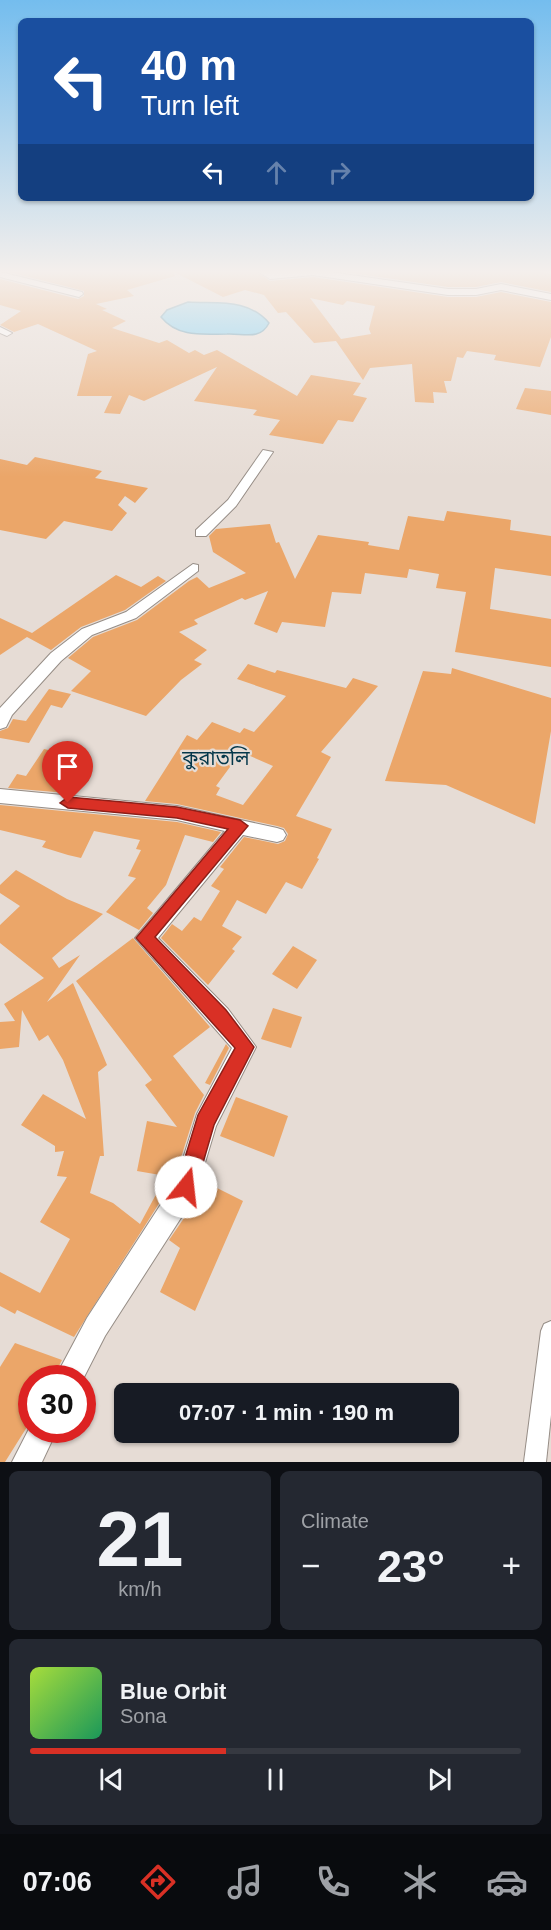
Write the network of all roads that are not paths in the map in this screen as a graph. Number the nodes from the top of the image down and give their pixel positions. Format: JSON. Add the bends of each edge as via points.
{"nodes":[{"id":1,"x":267,"y":452,"type":"dead end"},
{"id":2,"x":201,"y":533,"type":"dead end"},
{"id":3,"x":193,"y":568,"type":"dead end"},
{"id":4,"x":0,"y":723,"type":"edge"},
{"id":5,"x":0,"y":796,"type":"edge"},
{"id":6,"x":240,"y":826,"type":"junction"},
{"id":7,"x":277,"y":835,"type":"dead end"},
{"id":8,"x":551,"y":1331,"type":"edge"},
{"id":9,"x":76,"y":1365,"type":"edge"},
{"id":10,"x":36,"y":1443,"type":"edge"},
{"id":11,"x":27,"y":1462,"type":"edge"},
{"id":12,"x":535,"y":1462,"type":"edge"}],
"edges":[{"from":1,"to":2,"type":"street","via":[[232,503]]},
{"from":3,"to":4,"type":"street","via":[[131,615],[96,627],[56,657]]},
{"from":5,"to":6,"type":"street","via":[[177,813]]},
{"from":6,"to":7,"type":"street"},
{"from":6,"to":9,"type":"street","via":[[145,938],[245,1047],[205,1122],[186,1187]]},
{"from":8,"to":12,"type":"street"},
{"from":10,"to":11,"type":"street"}]}
